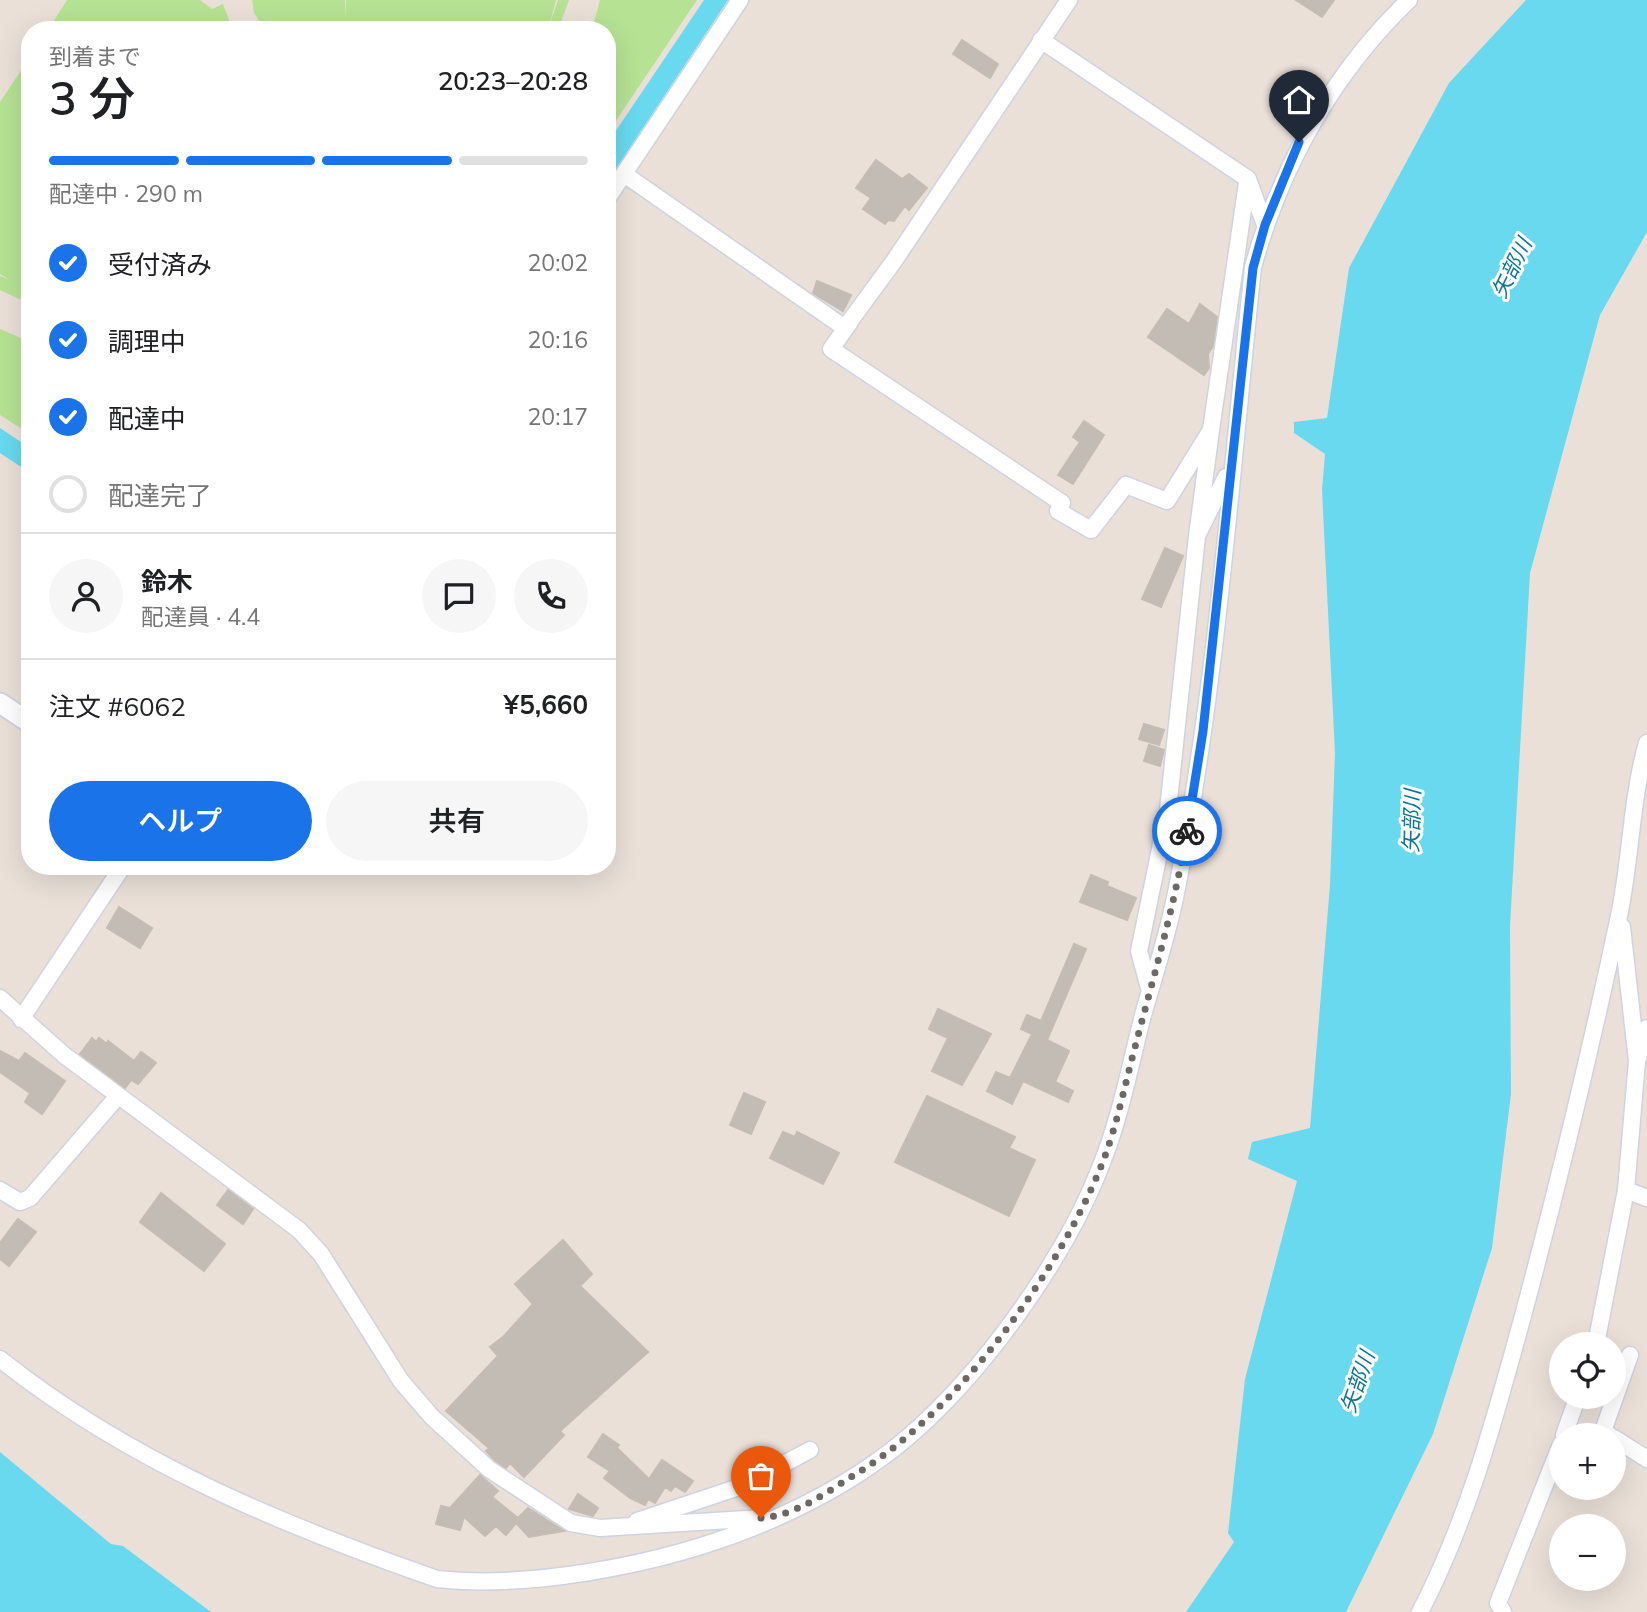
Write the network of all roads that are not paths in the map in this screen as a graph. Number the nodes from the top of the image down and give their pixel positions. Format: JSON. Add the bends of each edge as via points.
{"nodes":[{"id":1,"x":740,"y":0,"type":"edge"},
{"id":2,"x":1069,"y":0,"type":"edge"},
{"id":3,"x":1409,"y":0,"type":"edge"},
{"id":4,"x":1041,"y":40,"type":"junction"},
{"id":5,"x":624,"y":174,"type":"junction"},
{"id":6,"x":1248,"y":179,"type":"junction"},
{"id":7,"x":616,"y":186,"type":"edge"},
{"id":8,"x":1265,"y":225,"type":"junction"},
{"id":9,"x":850,"y":322,"type":"junction"},
{"id":10,"x":1211,"y":430,"type":"junction"},
{"id":11,"x":1231,"y":465,"type":"junction"},
{"id":12,"x":1197,"y":536,"type":"junction"},
{"id":13,"x":0,"y":703,"type":"edge"},
{"id":14,"x":21,"y":717,"type":"edge"},
{"id":15,"x":1647,"y":743,"type":"edge"},
{"id":16,"x":117,"y":875,"type":"edge"},
{"id":17,"x":1620,"y":911,"type":"junction"},
{"id":18,"x":1150,"y":990,"type":"junction"},
{"id":19,"x":0,"y":998,"type":"edge"},
{"id":20,"x":21,"y":1019,"type":"junction"},
{"id":21,"x":1647,"y":1028,"type":"edge"},
{"id":22,"x":1642,"y":1065,"type":"edge"},
{"id":23,"x":118,"y":1096,"type":"junction"},
{"id":24,"x":0,"y":1190,"type":"edge"},
{"id":25,"x":1626,"y":1190,"type":"junction"},
{"id":26,"x":1647,"y":1198,"type":"edge"},
{"id":27,"x":1598,"y":1332,"type":"edge"},
{"id":28,"x":1629,"y":1355,"type":"dead end"},
{"id":29,"x":0,"y":1359,"type":"edge"},
{"id":30,"x":1606,"y":1423,"type":"edge"},
{"id":31,"x":1626,"y":1446,"type":"edge"},
{"id":32,"x":810,"y":1450,"type":"dead end"},
{"id":33,"x":1647,"y":1459,"type":"edge"},
{"id":34,"x":1549,"y":1474,"type":"edge"},
{"id":35,"x":782,"y":1517,"type":"junction"},
{"id":36,"x":618,"y":1527,"type":"junction"},
{"id":37,"x":1496,"y":1609,"type":"edge"},
{"id":38,"x":1420,"y":1612,"type":"edge"}],
"edges":[{"from":1,"to":5,"type":"street"},
{"from":2,"to":4,"type":"street"},
{"from":3,"to":8,"type":"street","via":[[1355,58],[1322,104],[1299,142]]},
{"from":4,"to":6,"type":"street"},
{"from":4,"to":9,"type":"street"},
{"from":5,"to":7,"type":"street"},
{"from":5,"to":9,"type":"street","via":[[845,328]]},
{"from":6,"to":8,"type":"street"},
{"from":6,"to":10,"type":"street"},
{"from":8,"to":11,"type":"street","via":[[1253,268]]},
{"from":9,"to":10,"type":"street","via":[[831,349],[1062,503],[1058,511],[1091,530],[1126,485],[1167,501]]},
{"from":10,"to":12,"type":"street"},
{"from":11,"to":12,"type":"street"},
{"from":11,"to":18,"type":"street","via":[[1203,731],[1177,891]]},
{"from":12,"to":18,"type":"street","via":[[1168,810],[1139,951]]},
{"from":13,"to":14,"type":"street"},
{"from":15,"to":17,"type":"street"},
{"from":16,"to":20,"type":"street"},
{"from":17,"to":22,"type":"street"},
{"from":17,"to":38,"type":"street","via":[[1572,1135],[1502,1392],[1447,1556]]},
{"from":18,"to":35,"type":"street","via":[[1100,1168],[1053,1259],[1012,1322],[908,1437]]},
{"from":19,"to":20,"type":"street"},
{"from":20,"to":23,"type":"street"},
{"from":21,"to":22,"type":"street"},
{"from":22,"to":25,"type":"street"},
{"from":23,"to":24,"type":"street","via":[[30,1198],[20,1202]]},
{"from":23,"to":36,"type":"street","via":[[299,1230],[321,1254],[401,1381],[432,1418],[489,1469],[571,1523]]},
{"from":25,"to":26,"type":"street"},
{"from":25,"to":27,"type":"street"},
{"from":28,"to":30,"type":"street"},
{"from":29,"to":35,"type":"street","via":[[103,1431],[191,1480],[292,1526],[437,1579],[534,1578],[613,1567],[699,1548]]},
{"from":31,"to":33,"type":"street"},
{"from":32,"to":36,"type":"street","via":[[742,1486]]},
{"from":34,"to":37,"type":"street"},
{"from":35,"to":36,"type":"street"}]}
